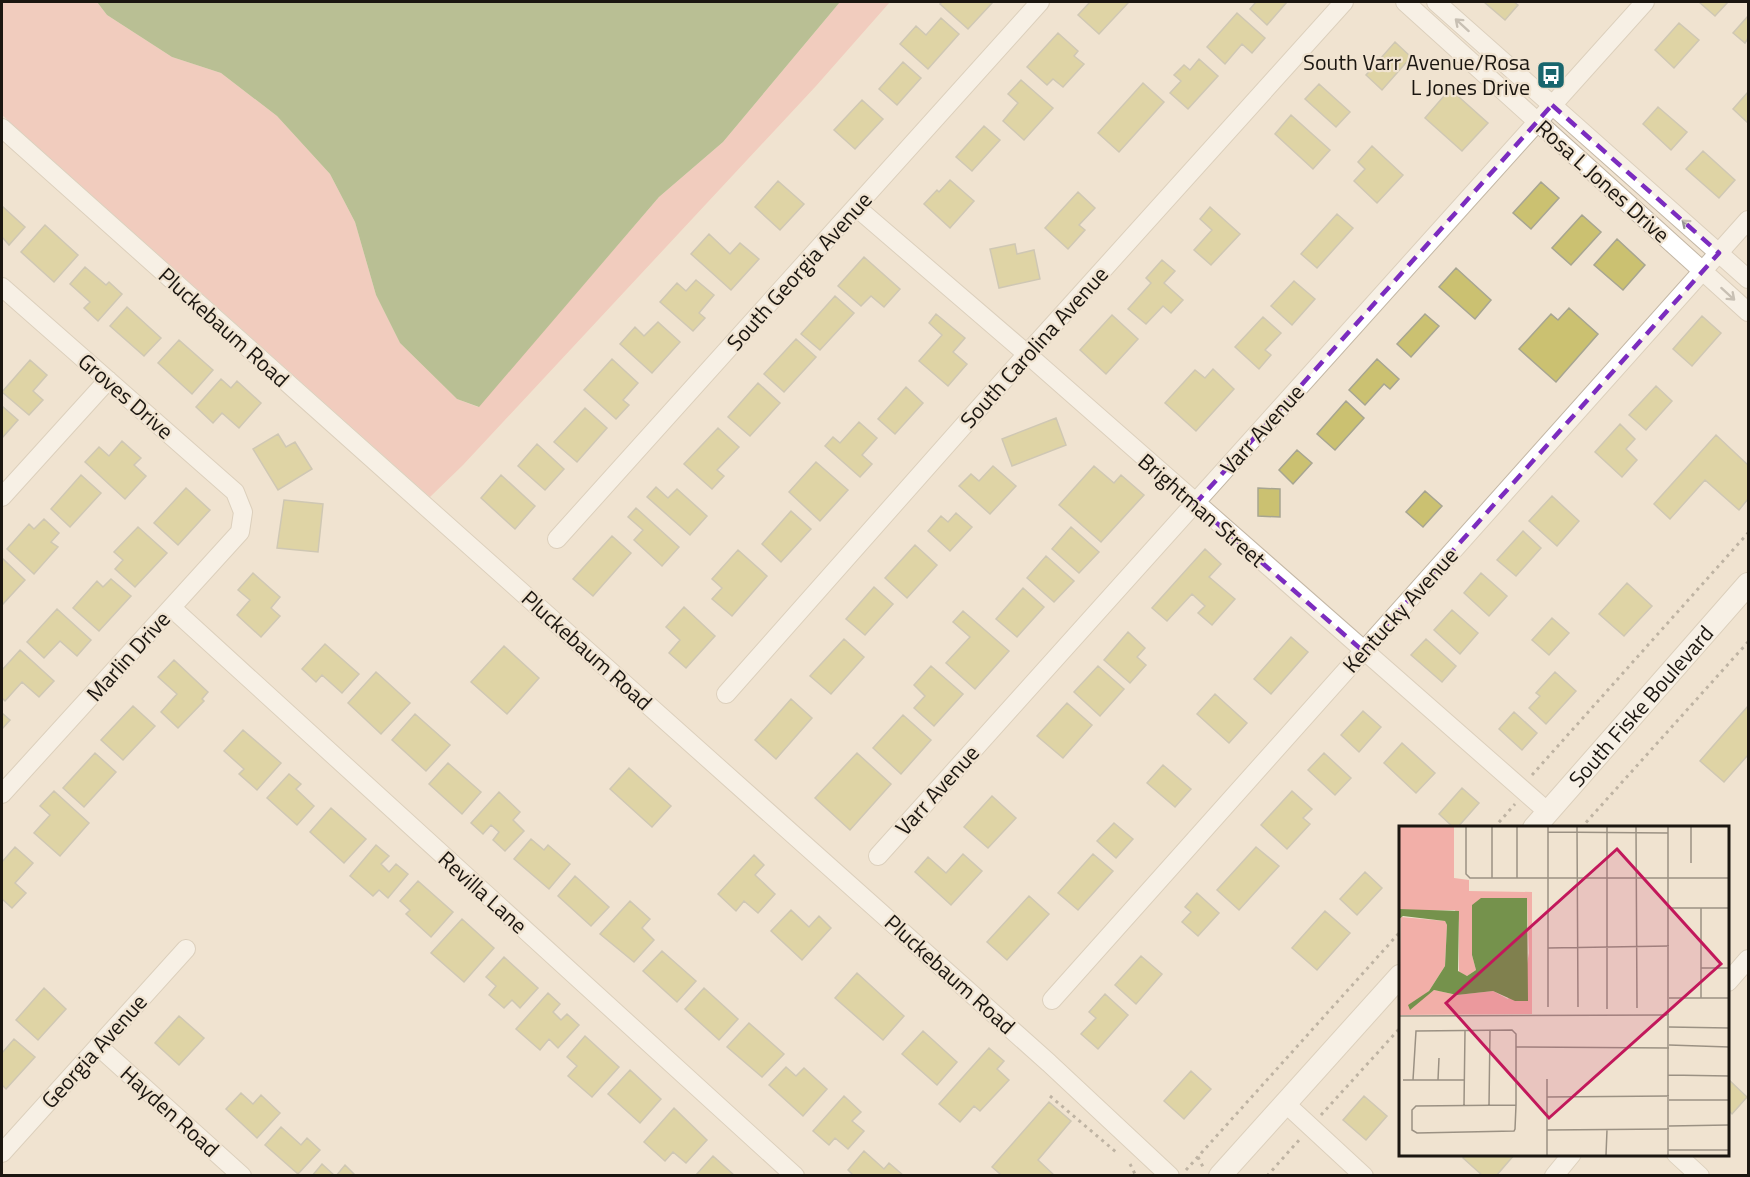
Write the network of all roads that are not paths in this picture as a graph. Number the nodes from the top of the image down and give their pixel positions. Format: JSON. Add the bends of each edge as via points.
{"nodes":[{"id":1,"x":1040,"y":2,"type":"edge"},
{"id":2,"x":1344,"y":2,"type":"edge"},
{"id":3,"x":1405,"y":2,"type":"edge"},
{"id":4,"x":1436,"y":2,"type":"edge"},
{"id":5,"x":1645,"y":2,"type":"edge"},
{"id":6,"x":1552,"y":105,"type":"junction"},
{"id":7,"x":1538,"y":122,"type":"junction"},
{"id":8,"x":2,"y":128,"type":"edge"},
{"id":9,"x":856,"y":207,"type":"junction"},
{"id":10,"x":1749,"y":220,"type":"edge"},
{"id":11,"x":1719,"y":253,"type":"junction"},
{"id":12,"x":1703,"y":271,"type":"junction"},
{"id":13,"x":1749,"y":279,"type":"edge"},
{"id":14,"x":2,"y":287,"type":"edge"},
{"id":15,"x":1749,"y":312,"type":"edge"},
{"id":16,"x":1027,"y":354,"type":"junction"},
{"id":17,"x":108,"y":380,"type":"junction"},
{"id":18,"x":2,"y":497,"type":"edge"},
{"id":19,"x":1195,"y":504,"type":"junction"},
{"id":20,"x":243,"y":512,"type":"joint"},
{"id":21,"x":557,"y":540,"type":"dead end"},
{"id":22,"x":1745,"y":597,"type":"edge"},
{"id":23,"x":172,"y":608,"type":"junction"},
{"id":24,"x":1363,"y":651,"type":"junction"},
{"id":25,"x":726,"y":694,"type":"dead end"},
{"id":26,"x":2,"y":794,"type":"edge"},
{"id":27,"x":1541,"y":820,"type":"edge"},
{"id":28,"x":878,"y":856,"type":"dead end"},
{"id":29,"x":186,"y":949,"type":"dead end"},
{"id":30,"x":1749,"y":959,"type":"edge"},
{"id":31,"x":1399,"y":977,"type":"edge"},
{"id":32,"x":1729,"y":981,"type":"edge"},
{"id":33,"x":1052,"y":1000,"type":"dead end"},
{"id":34,"x":98,"y":1046,"type":"junction"},
{"id":35,"x":1285,"y":1103,"type":"junction"},
{"id":36,"x":2,"y":1153,"type":"edge"},
{"id":37,"x":1571,"y":1156,"type":"edge"},
{"id":38,"x":1677,"y":1156,"type":"edge"},
{"id":39,"x":242,"y":1176,"type":"edge"},
{"id":40,"x":795,"y":1176,"type":"edge"},
{"id":41,"x":1170,"y":1176,"type":"edge"},
{"id":42,"x":1220,"y":1176,"type":"edge"},
{"id":43,"x":1364,"y":1176,"type":"edge"},
{"id":44,"x":1554,"y":1176,"type":"edge"},
{"id":45,"x":1700,"y":1176,"type":"edge"}],
"edges":[{"from":1,"to":9,"type":"street","name":"South Georgia Avenue"},
{"from":2,"to":16,"type":"street","name":"South Carolina Avenue"},
{"from":3,"to":7,"type":"street","name":"Rosa L Jones Drive"},
{"from":6,"to":4,"type":"street","name":"Rosa L Jones Drive","one_way":true},
{"from":5,"to":6,"type":"street","name":"Varr Avenue"},
{"from":6,"to":7,"type":"street","name":"Varr Avenue"},
{"from":11,"to":6,"type":"street","name":"Rosa L Jones Drive","one_way":true},
{"from":7,"to":12,"type":"street","name":"Rosa L Jones Drive"},
{"from":7,"to":19,"type":"street","name":"Varr Avenue"},
{"from":8,"to":41,"type":"street","name":"Pluckebaum Road","via":[[1040,1055]]},
{"from":9,"to":16,"type":"street","name":"Brightman Street"},
{"from":9,"to":21,"type":"street","name":"South Georgia Avenue"},
{"from":10,"to":11,"type":"street","name":"Kentucky Avenue"},
{"from":11,"to":12,"type":"street","name":"Kentucky Avenue"},
{"from":11,"to":13,"type":"street","name":"Rosa L Jones Drive"},
{"from":12,"to":15,"type":"street","name":"Rosa L Jones Drive","one_way":true},
{"from":12,"to":24,"type":"street","name":"Kentucky Avenue"},
{"from":14,"to":17,"type":"street","name":"Groves Drive"},
{"from":16,"to":19,"type":"street","name":"Brightman Street"},
{"from":16,"to":25,"type":"street","name":"South Carolina Avenue"},
{"from":17,"to":18,"type":"street"},
{"from":17,"to":20,"type":"street","name":"Groves Drive","via":[[235,492]]},
{"from":19,"to":24,"type":"street","name":"Brightman Street"},
{"from":19,"to":28,"type":"street","name":"Varr Avenue"},
{"from":20,"to":23,"type":"street","name":"Marlin Drive","via":[[240,532]]},
{"from":22,"to":27,"type":"main road","name":"South Fiske Boulevard"},
{"from":23,"to":26,"type":"street","name":"Marlin Drive"},
{"from":23,"to":40,"type":"street","name":"Revilla Lane"},
{"from":24,"to":27,"type":"street","name":"Brightman Street","via":[[1523,790]]},
{"from":24,"to":33,"type":"street","name":"Kentucky Avenue"},
{"from":29,"to":34,"type":"street","name":"Georgia Avenue"},
{"from":30,"to":32,"type":"street"},
{"from":31,"to":35,"type":"main road"},
{"from":34,"to":36,"type":"street","name":"Georgia Avenue"},
{"from":34,"to":39,"type":"street","name":"Hayden Road"},
{"from":35,"to":42,"type":"main road"},
{"from":35,"to":43,"type":"street"},
{"from":37,"to":44,"type":"street"},
{"from":38,"to":45,"type":"street"}]}
